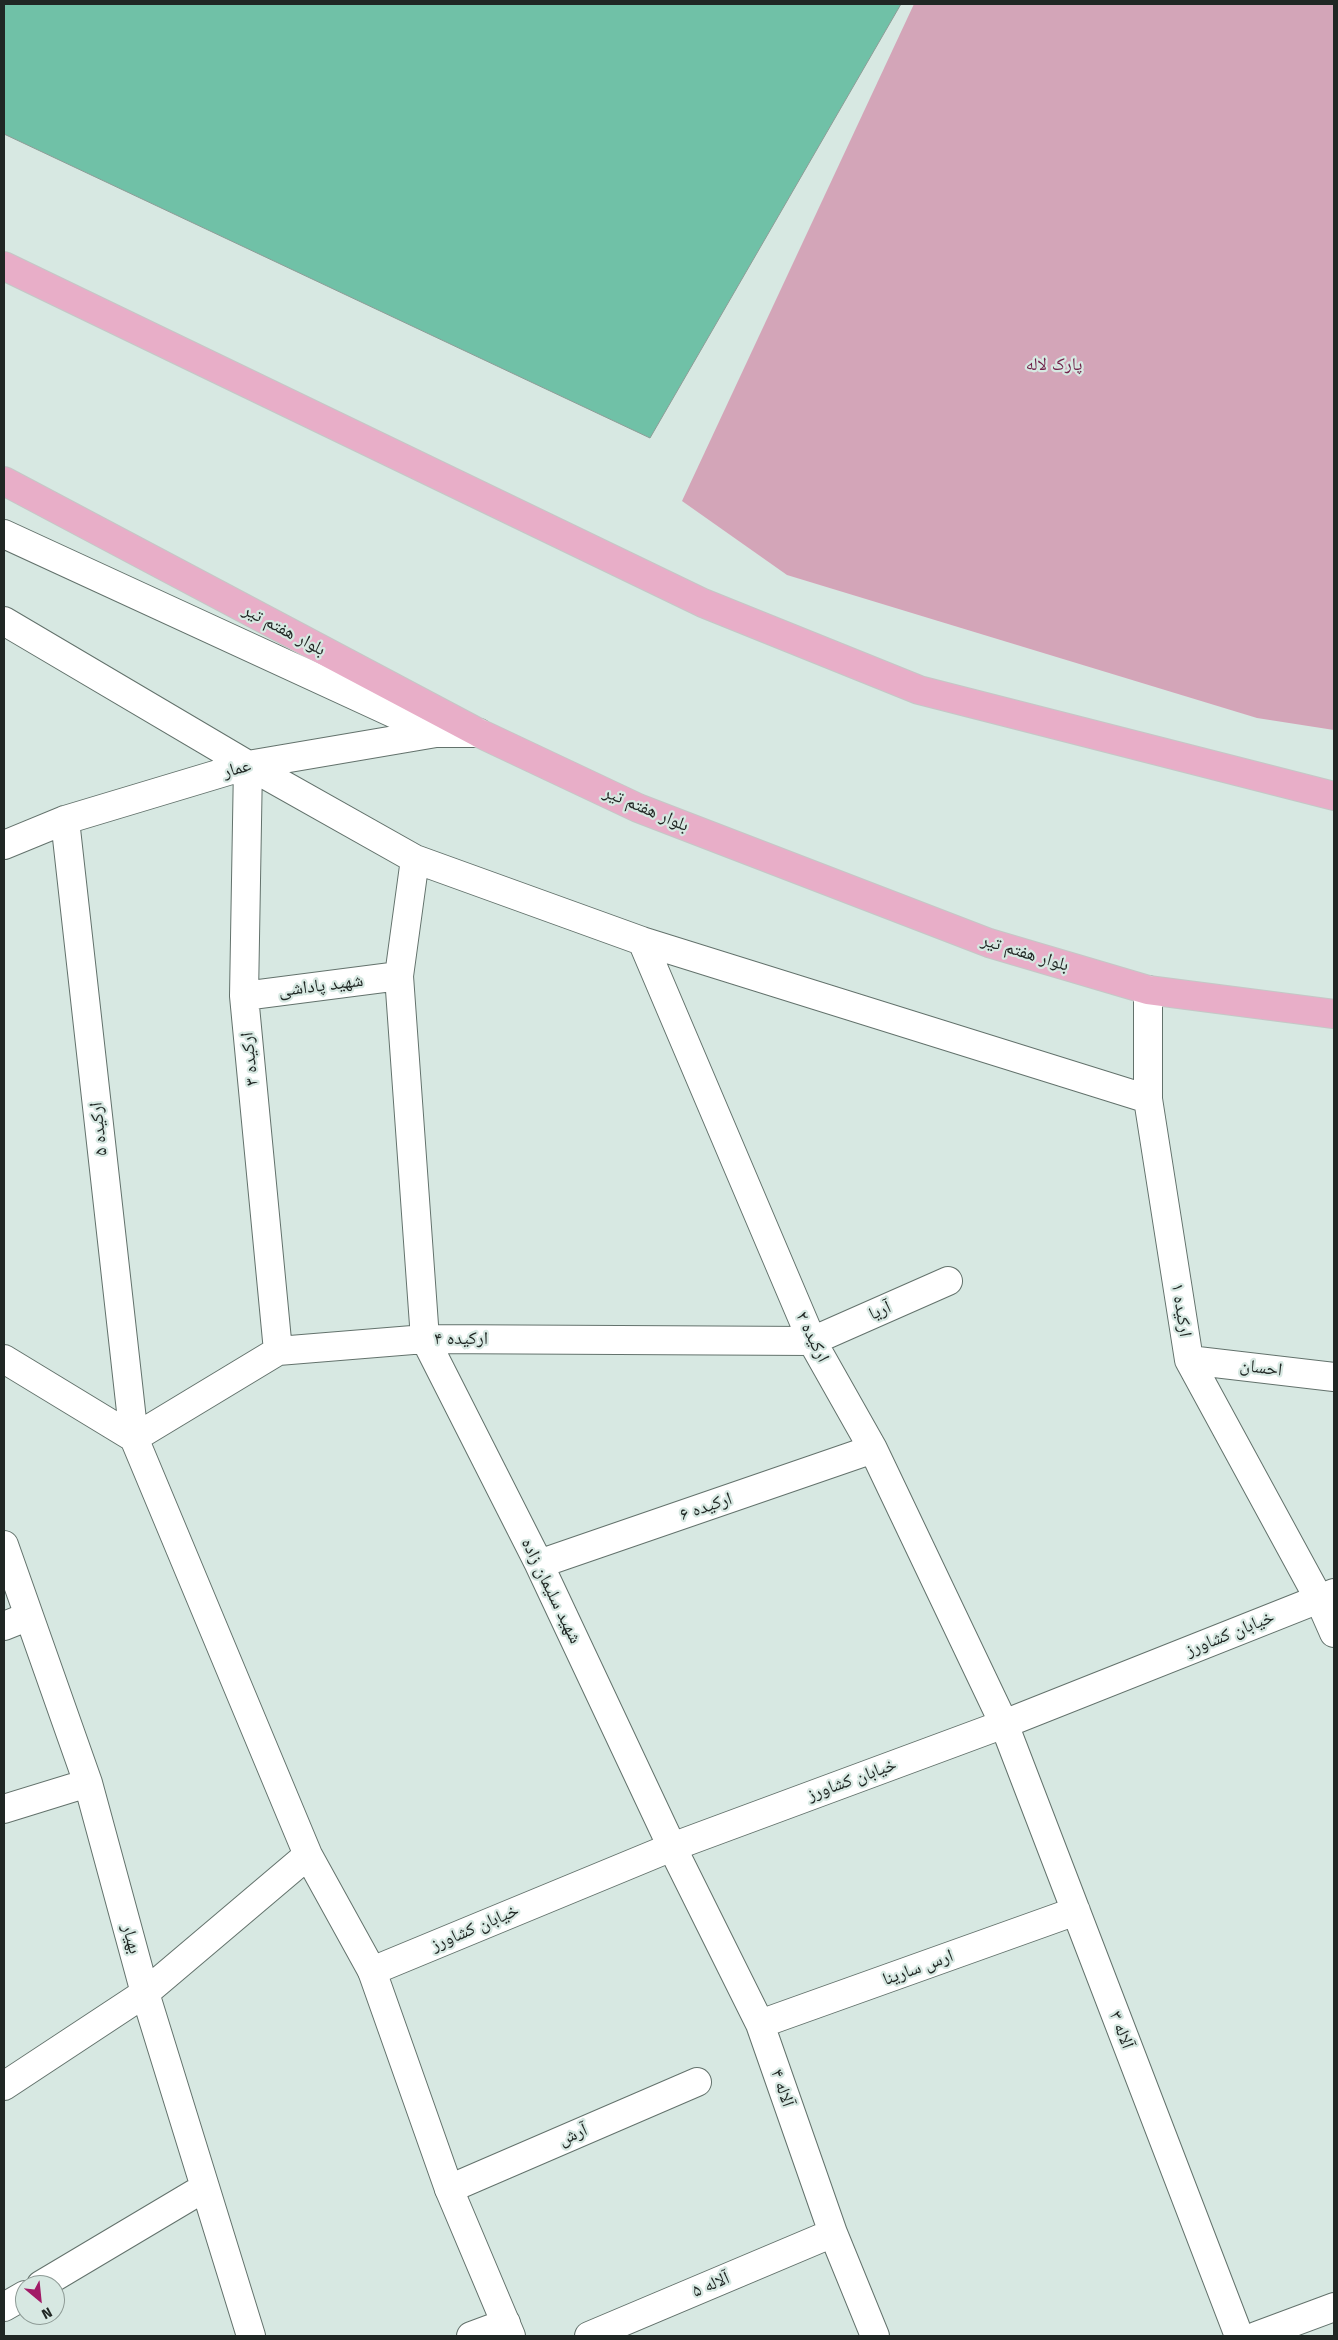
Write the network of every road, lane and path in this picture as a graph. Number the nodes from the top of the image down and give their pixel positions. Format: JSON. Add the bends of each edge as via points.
{"nodes":[{"id":1,"x":4,"y":266,"type":"edge"},
{"id":2,"x":4,"y":481,"type":"edge"},
{"id":3,"x":4,"y":534,"type":"edge"},
{"id":4,"x":4,"y":621,"type":"edge"},
{"id":5,"x":436,"y":733,"type":"junction"},
{"id":6,"x":479,"y":733,"type":"junction"},
{"id":7,"x":248,"y":765,"type":"junction"},
{"id":8,"x":1334,"y":796,"type":"edge"},
{"id":9,"x":65,"y":820,"type":"junction"},
{"id":10,"x":4,"y":845,"type":"edge"},
{"id":11,"x":415,"y":858,"type":"junction"},
{"id":12,"x":642,"y":941,"type":"junction"},
{"id":13,"x":398,"y":976,"type":"junction"},
{"id":14,"x":1148,"y":990,"type":"junction"},
{"id":15,"x":244,"y":996,"type":"junction"},
{"id":16,"x":1334,"y":1014,"type":"edge"},
{"id":17,"x":1148,"y":1099,"type":"junction"},
{"id":18,"x":948,"y":1281,"type":"dead end"},
{"id":19,"x":425,"y":1339,"type":"junction"},
{"id":20,"x":812,"y":1341,"type":"junction"},
{"id":21,"x":278,"y":1351,"type":"junction"},
{"id":22,"x":4,"y":1359,"type":"edge"},
{"id":23,"x":1189,"y":1360,"type":"junction"},
{"id":24,"x":1334,"y":1377,"type":"edge"},
{"id":25,"x":134,"y":1438,"type":"junction"},
{"id":26,"x":873,"y":1449,"type":"junction"},
{"id":27,"x":4,"y":1545,"type":"edge"},
{"id":28,"x":539,"y":1564,"type":"junction"},
{"id":29,"x":1327,"y":1596,"type":"edge"},
{"id":30,"x":29,"y":1616,"type":"junction"},
{"id":31,"x":4,"y":1626,"type":"edge"},
{"id":32,"x":1334,"y":1633,"type":"edge"},
{"id":33,"x":1004,"y":1724,"type":"junction"},
{"id":34,"x":88,"y":1783,"type":"junction"},
{"id":35,"x":4,"y":1809,"type":"edge"},
{"id":36,"x":672,"y":1847,"type":"junction"},
{"id":37,"x":308,"y":1855,"type":"junction"},
{"id":38,"x":1076,"y":1912,"type":"junction"},
{"id":39,"x":372,"y":1971,"type":"junction"},
{"id":40,"x":145,"y":1993,"type":"junction"},
{"id":41,"x":760,"y":2024,"type":"junction"},
{"id":42,"x":697,"y":2082,"type":"dead end"},
{"id":43,"x":4,"y":2086,"type":"edge"},
{"id":44,"x":204,"y":2188,"type":"junction"},
{"id":45,"x":449,"y":2189,"type":"junction"},
{"id":46,"x":833,"y":2233,"type":"junction"},
{"id":47,"x":58,"y":2275,"type":"edge"},
{"id":48,"x":15,"y":2300,"type":"edge"},
{"id":49,"x":4,"y":2307,"type":"edge"},
{"id":50,"x":1334,"y":2307,"type":"edge"},
{"id":51,"x":508,"y":2330,"type":"edge"},
{"id":52,"x":250,"y":2336,"type":"edge"},
{"id":53,"x":471,"y":2336,"type":"edge"},
{"id":54,"x":589,"y":2336,"type":"edge"},
{"id":55,"x":875,"y":2336,"type":"edge"},
{"id":56,"x":1239,"y":2336,"type":"edge"},
{"id":57,"x":1256,"y":2336,"type":"edge"}],
"edges":[{"from":1,"to":8,"type":"main road","via":[[703,603],[919,690]]},
{"from":2,"to":6,"type":"main road","name":"بلوار هفتم تیر"},
{"from":3,"to":5,"type":"street"},
{"from":4,"to":7,"type":"street"},
{"from":5,"to":6,"type":"street","name":"عمار"},
{"from":5,"to":7,"type":"street","name":"عمار"},
{"from":6,"to":14,"type":"main road","name":"بلوار هفتم تیر","via":[[638,808],[989,943]]},
{"from":7,"to":9,"type":"street","name":"عمار"},
{"from":7,"to":11,"type":"street"},
{"from":7,"to":15,"type":"street","name":"ارکیده ۳"},
{"from":9,"to":10,"type":"street","name":"عمار"},
{"from":9,"to":25,"type":"street","name":"ارکیده ۵"},
{"from":11,"to":12,"type":"street"},
{"from":11,"to":13,"type":"street"},
{"from":12,"to":17,"type":"street"},
{"from":12,"to":20,"type":"street","name":"ارکیده ۲"},
{"from":13,"to":15,"type":"street","name":"شهید پاداشی"},
{"from":13,"to":19,"type":"street"},
{"from":14,"to":16,"type":"main road","name":"بلوار هفتم تیر"},
{"from":14,"to":17,"type":"street","name":"ارکیده ۱"},
{"from":15,"to":21,"type":"street","name":"ارکیده ۳"},
{"from":17,"to":23,"type":"street","name":"ارکیده ۱"},
{"from":18,"to":20,"type":"street","name":"آریا"},
{"from":19,"to":20,"type":"street","name":"ارکیده ۴"},
{"from":19,"to":21,"type":"street","name":"ارکیده ۴"},
{"from":19,"to":28,"type":"street","name":"شهید سلیمان زاده"},
{"from":20,"to":26,"type":"street","name":"ارکیده ۲"},
{"from":21,"to":25,"type":"street","name":"ارکیده ۴"},
{"from":22,"to":25,"type":"street"},
{"from":23,"to":24,"type":"street","name":"احسان"},
{"from":23,"to":29,"type":"street","name":"ارکیده ۱"},
{"from":25,"to":37,"type":"street","name":"ارکیده ۵"},
{"from":26,"to":28,"type":"street","name":"ارکیده ۶"},
{"from":26,"to":33,"type":"street","name":"ارکیده ۲"},
{"from":27,"to":30,"type":"street","name":"بهیار"},
{"from":28,"to":36,"type":"street","name":"شهید سلیمان زاده"},
{"from":29,"to":32,"type":"street","name":"ارکیده ۱"},
{"from":29,"to":33,"type":"street","name":"خیابان کشاورز"},
{"from":30,"to":31,"type":"street"},
{"from":30,"to":34,"type":"street","name":"بهیار"},
{"from":33,"to":36,"type":"street","name":"خیابان کشاورز"},
{"from":33,"to":38,"type":"street","name":"آلاله ۳"},
{"from":34,"to":35,"type":"street"},
{"from":34,"to":40,"type":"street","name":"بهیار"},
{"from":36,"to":39,"type":"street","name":"خیابان کشاورز"},
{"from":36,"to":41,"type":"street","name":"آلاله ۴"},
{"from":37,"to":39,"type":"street","name":"ارکیده ۵"},
{"from":37,"to":40,"type":"street"},
{"from":38,"to":41,"type":"street","name":"ارس سارینا"},
{"from":38,"to":56,"type":"street","name":"آلاله ۳"},
{"from":39,"to":45,"type":"street","name":"ارکیده ۵"},
{"from":40,"to":43,"type":"street"},
{"from":40,"to":44,"type":"street","name":"بهیار"},
{"from":41,"to":46,"type":"street","name":"آلاله ۴"},
{"from":42,"to":45,"type":"street","name":"آرش"},
{"from":44,"to":47,"type":"street"},
{"from":44,"to":52,"type":"street","name":"بهیار"},
{"from":45,"to":51,"type":"street","name":"ارکیده ۵"},
{"from":46,"to":54,"type":"street","name":"آلاله ۵"},
{"from":46,"to":55,"type":"street","name":"آلاله ۴"},
{"from":48,"to":49,"type":"street"},
{"from":50,"to":57,"type":"street"},
{"from":51,"to":53,"type":"street"}]}
